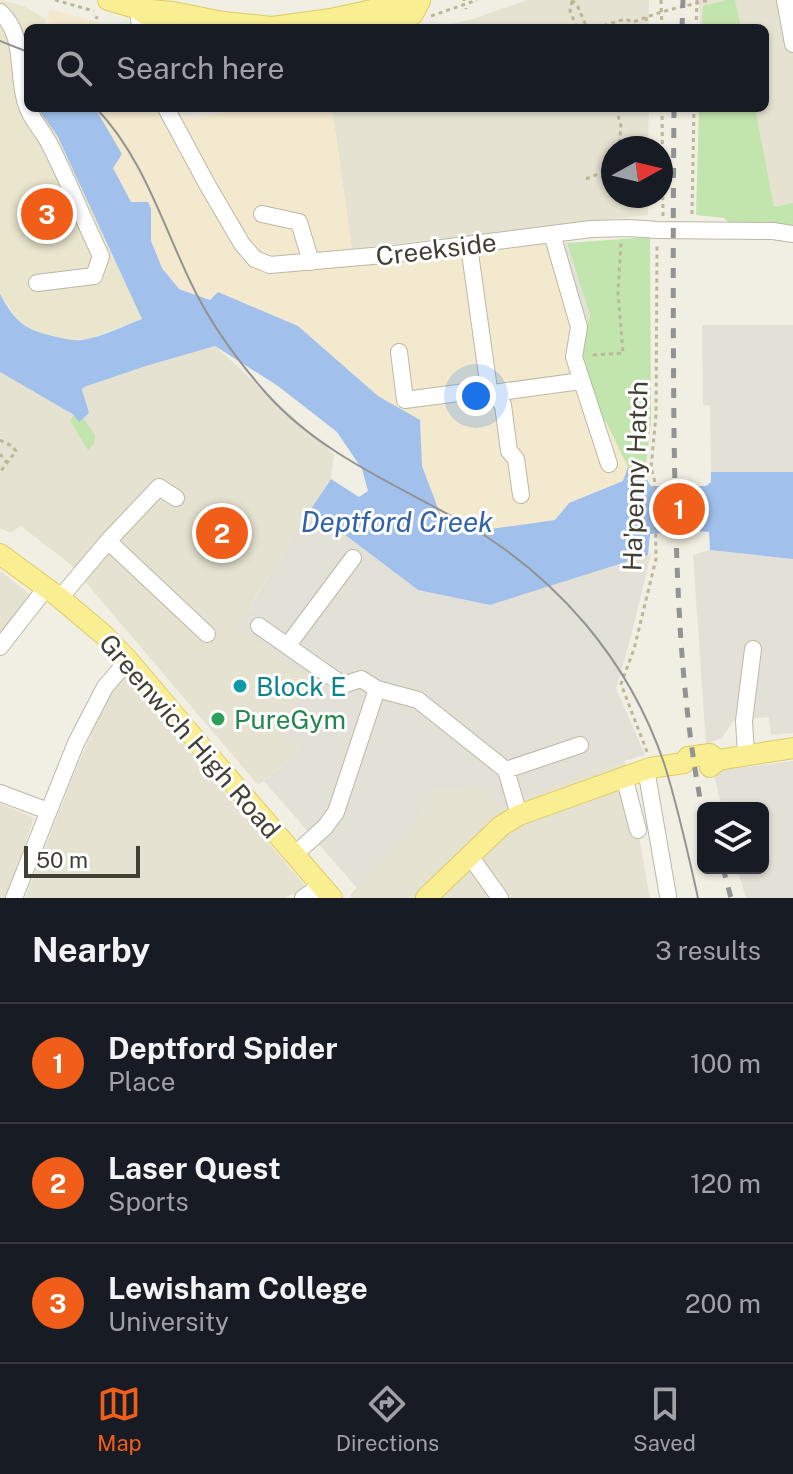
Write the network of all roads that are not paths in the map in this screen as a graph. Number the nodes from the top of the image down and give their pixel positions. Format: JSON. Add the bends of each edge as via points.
{"nodes":[{"id":1,"x":785,"y":0,"type":"edge"},
{"id":2,"x":409,"y":2,"type":"edge"},
{"id":3,"x":0,"y":12,"type":"edge"},
{"id":4,"x":101,"y":12,"type":"edge"},
{"id":5,"x":138,"y":12,"type":"edge"},
{"id":6,"x":159,"y":24,"type":"edge"},
{"id":7,"x":243,"y":24,"type":"edge"},
{"id":8,"x":294,"y":24,"type":"edge"},
{"id":9,"x":367,"y":24,"type":"edge"},
{"id":10,"x":793,"y":44,"type":"edge"},
{"id":11,"x":24,"y":93,"type":"edge"},
{"id":12,"x":29,"y":112,"type":"edge"},
{"id":13,"x":168,"y":112,"type":"edge"},
{"id":14,"x":262,"y":214,"type":"dead end"},
{"id":15,"x":552,"y":234,"type":"junction"},
{"id":16,"x":793,"y":234,"type":"edge"},
{"id":17,"x":469,"y":246,"type":"junction"},
{"id":18,"x":311,"y":262,"type":"junction"},
{"id":19,"x":37,"y":283,"type":"dead end"},
{"id":20,"x":399,"y":352,"type":"dead end"},
{"id":21,"x":581,"y":381,"type":"junction"},
{"id":22,"x":491,"y":391,"type":"junction"},
{"id":23,"x":609,"y":464,"type":"dead end"},
{"id":24,"x":521,"y":495,"type":"dead end"},
{"id":25,"x":176,"y":498,"type":"dead end"},
{"id":26,"x":108,"y":541,"type":"junction"},
{"id":27,"x":0,"y":554,"type":"edge"},
{"id":28,"x":353,"y":558,"type":"dead end"},
{"id":29,"x":53,"y":593,"type":"junction"},
{"id":30,"x":259,"y":626,"type":"dead end"},
{"id":31,"x":207,"y":634,"type":"dead end"},
{"id":32,"x":288,"y":645,"type":"junction"},
{"id":33,"x":0,"y":647,"type":"edge"},
{"id":34,"x":753,"y":649,"type":"dead end"},
{"id":35,"x":128,"y":660,"type":"junction"},
{"id":36,"x":377,"y":689,"type":"junction"},
{"id":37,"x":580,"y":745,"type":"dead end"},
{"id":38,"x":793,"y":748,"type":"edge"},
{"id":39,"x":746,"y":754,"type":"junction"},
{"id":40,"x":647,"y":763,"type":"junction"},
{"id":41,"x":506,"y":770,"type":"junction"},
{"id":42,"x":624,"y":776,"type":"junction"},
{"id":43,"x":0,"y":793,"type":"edge"},
{"id":44,"x":48,"y":811,"type":"junction"},
{"id":45,"x":507,"y":817,"type":"junction"},
{"id":46,"x":638,"y":830,"type":"dead end"},
{"id":47,"x":294,"y":855,"type":"junction"},
{"id":48,"x":470,"y":856,"type":"junction"},
{"id":49,"x":327,"y":892,"type":"edge"},
{"id":50,"x":668,"y":896,"type":"edge"},
{"id":51,"x":14,"y":898,"type":"edge"},
{"id":52,"x":303,"y":898,"type":"edge"},
{"id":53,"x":426,"y":898,"type":"edge"},
{"id":54,"x":500,"y":898,"type":"edge"}],
"edges":[{"from":1,"to":10,"type":"street"},
{"from":2,"to":8,"type":"main road"},
{"from":2,"to":9,"type":"main road"},
{"from":3,"to":11,"type":"street","via":[[17,37]]},
{"from":4,"to":5,"type":"main road"},
{"from":5,"to":6,"type":"main road"},
{"from":5,"to":7,"type":"main road"},
{"from":12,"to":19,"type":"street","via":[[101,256],[94,276]]},
{"from":13,"to":18,"type":"street","name":"Creekside","via":[[255,259],[270,265]]},
{"from":14,"to":18,"type":"street","via":[[299,222]]},
{"from":15,"to":16,"type":"street","name":"Creekside","via":[[620,228]]},
{"from":15,"to":17,"type":"street","name":"Creekside"},
{"from":15,"to":21,"type":"street","via":[[579,327],[574,357]]},
{"from":17,"to":18,"type":"street","name":"Creekside"},
{"from":17,"to":22,"type":"street"},
{"from":20,"to":22,"type":"street","via":[[405,400]]},
{"from":21,"to":22,"type":"street"},
{"from":21,"to":23,"type":"street"},
{"from":22,"to":24,"type":"street","via":[[503,405]]},
{"from":25,"to":26,"type":"street","via":[[159,487]]},
{"from":26,"to":29,"type":"street"},
{"from":26,"to":31,"type":"street"},
{"from":27,"to":29,"type":"main road","name":"Greenwich High Road"},
{"from":28,"to":32,"type":"street"},
{"from":29,"to":33,"type":"street"},
{"from":29,"to":35,"type":"main road","name":"Greenwich High Road"},
{"from":30,"to":32,"type":"street"},
{"from":32,"to":36,"type":"street","via":[[343,685],[361,679]]},
{"from":34,"to":39,"type":"street","via":[[744,721]]},
{"from":35,"to":44,"type":"street","via":[[62,757]]},
{"from":35,"to":47,"type":"main road","name":"Greenwich High Road"},
{"from":36,"to":41,"type":"street","via":[[418,700]]},
{"from":36,"to":47,"type":"street","via":[[336,812]]},
{"from":37,"to":41,"type":"street"},
{"from":38,"to":39,"type":"main road"},
{"from":39,"to":40,"type":"main road"},
{"from":40,"to":42,"type":"main road"},
{"from":40,"to":50,"type":"street"},
{"from":41,"to":45,"type":"street"},
{"from":42,"to":45,"type":"main road"},
{"from":42,"to":46,"type":"street"},
{"from":43,"to":44,"type":"street"},
{"from":44,"to":51,"type":"street"},
{"from":45,"to":48,"type":"main road"},
{"from":47,"to":49,"type":"main road","name":"Greenwich High Road"},
{"from":48,"to":53,"type":"main road"},
{"from":48,"to":54,"type":"street"},
{"from":49,"to":52,"type":"street"}]}
